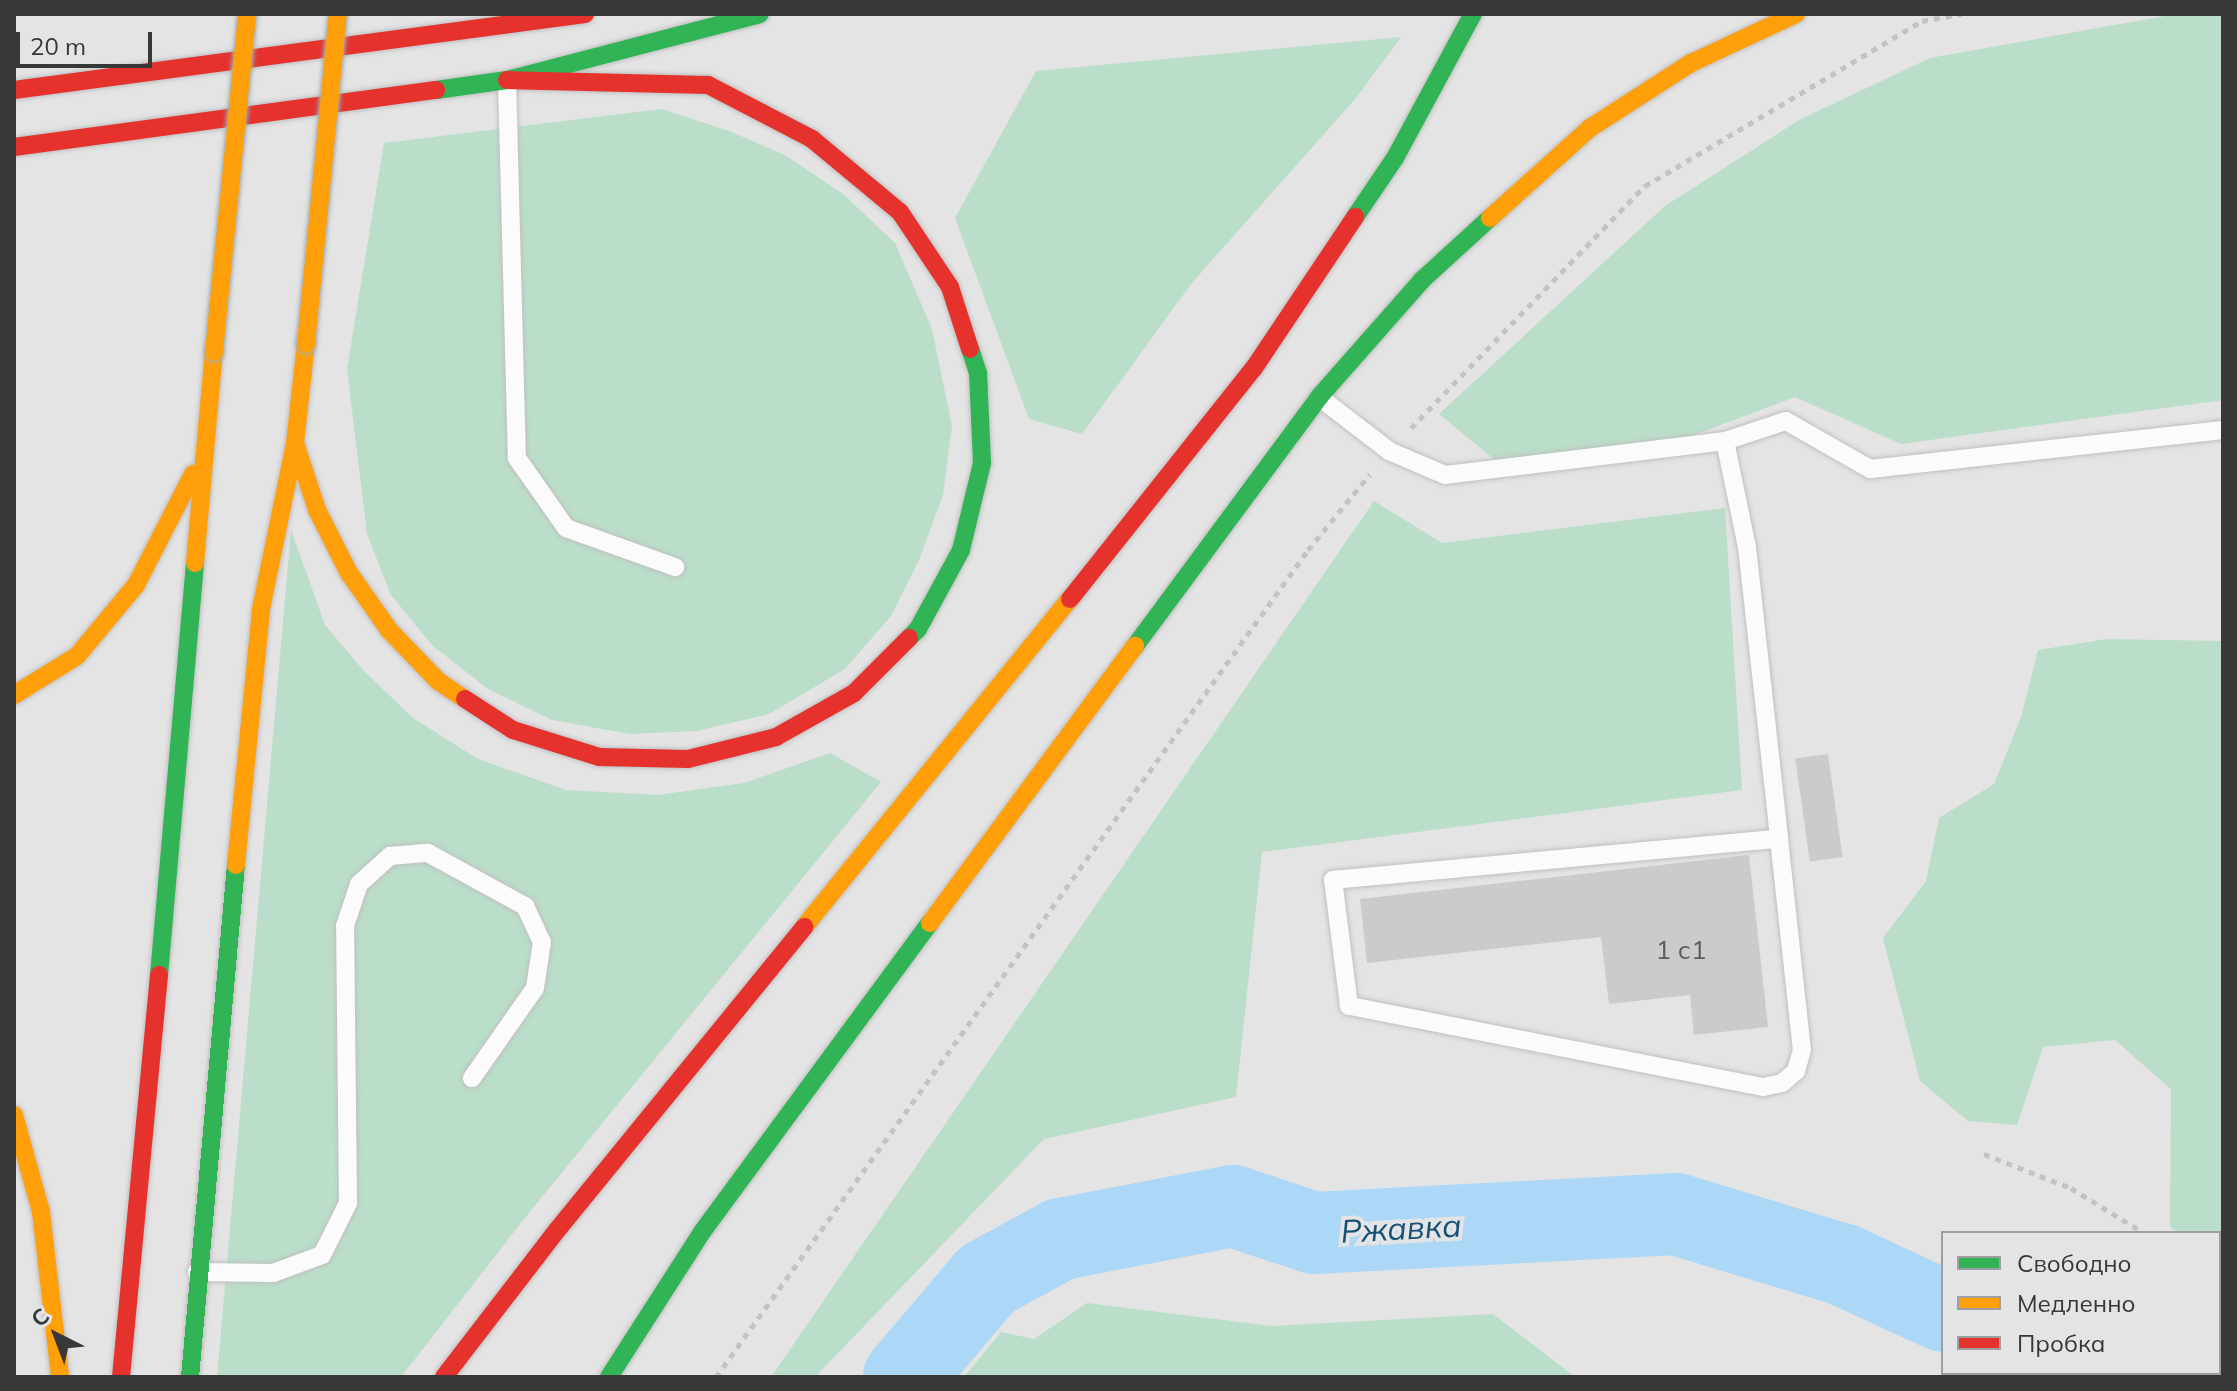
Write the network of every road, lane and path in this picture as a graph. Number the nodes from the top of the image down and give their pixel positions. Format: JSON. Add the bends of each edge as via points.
{"nodes":[{"id":1,"x":247,"y":14,"type":"edge"},
{"id":2,"x":338,"y":14,"type":"edge"},
{"id":3,"x":585,"y":14,"type":"edge"},
{"id":4,"x":760,"y":14,"type":"edge"},
{"id":5,"x":1473,"y":14,"type":"edge"},
{"id":6,"x":1796,"y":14,"type":"edge"},
{"id":7,"x":1961,"y":14,"type":"edge"},
{"id":8,"x":507,"y":80,"type":"junction"},
{"id":9,"x":14,"y":90,"type":"edge"},
{"id":10,"x":14,"y":147,"type":"edge"},
{"id":11,"x":1319,"y":397,"type":"junction"},
{"id":12,"x":2223,"y":430,"type":"edge"},
{"id":13,"x":1725,"y":441,"type":"junction"},
{"id":14,"x":295,"y":443,"type":"junction"},
{"id":15,"x":204,"y":450,"type":"junction"},
{"id":16,"x":1389,"y":451,"type":"junction"},
{"id":17,"x":675,"y":567,"type":"dead end"},
{"id":18,"x":14,"y":695,"type":"edge"},
{"id":19,"x":1779,"y":839,"type":"junction"},
{"id":20,"x":472,"y":1078,"type":"dead end"},
{"id":21,"x":14,"y":1115,"type":"edge"},
{"id":22,"x":1984,"y":1154,"type":"dead end"},
{"id":23,"x":2141,"y":1231,"type":"edge"},
{"id":24,"x":197,"y":1272,"type":"junction"},
{"id":25,"x":60,"y":1377,"type":"edge"},
{"id":26,"x":121,"y":1377,"type":"edge"},
{"id":27,"x":190,"y":1377,"type":"edge"},
{"id":28,"x":444,"y":1377,"type":"edge"},
{"id":29,"x":609,"y":1377,"type":"edge"},
{"id":30,"x":716,"y":1377,"type":"edge"}],
"edges":[{"from":1,"to":15,"type":"main road","bridge":true},
{"from":2,"to":14,"type":"main road","bridge":true},
{"from":3,"to":9,"type":"main road"},
{"from":4,"to":8,"type":"main road"},
{"from":5,"to":28,"type":"main road","via":[[1395,158],[1254,368]]},
{"from":6,"to":11,"type":"main road","via":[[1691,63],[1590,128],[1422,280]]},
{"from":7,"to":16,"type":"path","via":[[1922,21],[1645,186]]},
{"from":8,"to":10,"type":"main road"},
{"from":8,"to":14,"type":"main road","via":[[708,85],[812,139],[900,212],[950,287],[979,388],[982,463],[961,550],[918,629],[854,693],[776,737],[688,759],[599,757],[513,730],[438,681],[399,640],[349,573],[317,510]]},
{"from":8,"to":17,"type":"lane","via":[[517,458],[566,528]]},
{"from":11,"to":16,"type":"lane"},
{"from":11,"to":29,"type":"main road","via":[[702,1232]]},
{"from":12,"to":13,"type":"lane","via":[[1870,469],[1786,421]]},
{"from":13,"to":16,"type":"lane","via":[[1445,475]]},
{"from":13,"to":19,"type":"lane","via":[[1747,547]]},
{"from":14,"to":24,"type":"main road","via":[[261,609]]},
{"from":15,"to":18,"type":"main road","via":[[136,585],[77,656]]},
{"from":15,"to":26,"type":"main road"},
{"from":16,"to":30,"type":"path","via":[[1308,550]]},
{"from":19,"to":19,"type":"lane","via":[[1333,880],[1349,1006],[1763,1087],[1782,1083],[1796,1071],[1802,1050]]},
{"from":20,"to":24,"type":"lane","via":[[535,988],[542,942],[525,906],[428,853],[390,856],[359,884],[345,926],[348,1203],[322,1255],[273,1273]]},
{"from":21,"to":25,"type":"main road","via":[[41,1212]]},
{"from":22,"to":23,"type":"path","via":[[2071,1188]]},
{"from":24,"to":27,"type":"main road"}]}
